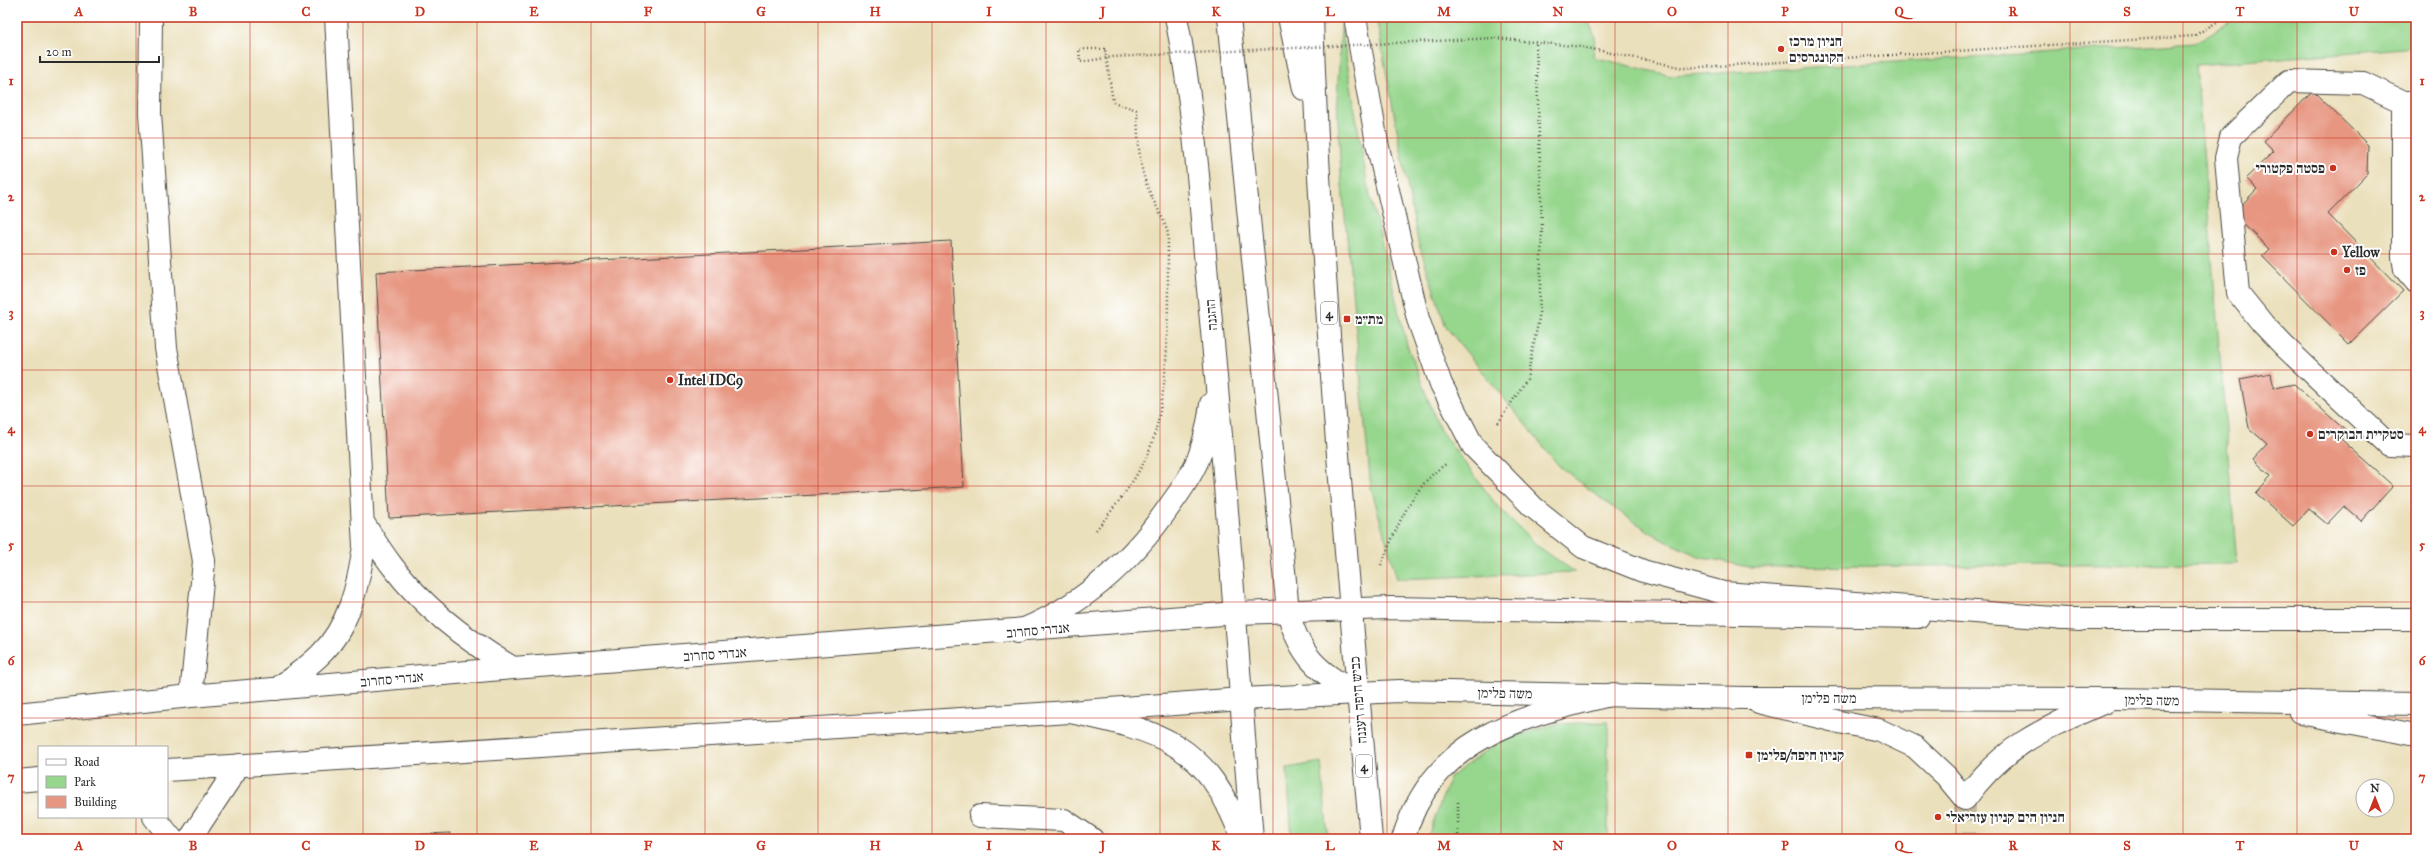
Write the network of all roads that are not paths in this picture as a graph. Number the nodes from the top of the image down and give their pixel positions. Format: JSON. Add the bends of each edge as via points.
{"nodes":[{"id":1,"x":151,"y":17,"type":"edge"},
{"id":2,"x":336,"y":17,"type":"edge"},
{"id":3,"x":1176,"y":17,"type":"edge"},
{"id":4,"x":1229,"y":17,"type":"edge"},
{"id":5,"x":1289,"y":17,"type":"edge"},
{"id":6,"x":1312,"y":17,"type":"edge"},
{"id":7,"x":1355,"y":17,"type":"edge"},
{"id":8,"x":2410,"y":102,"type":"edge"},
{"id":9,"x":1317,"y":147,"type":"junction"},
{"id":10,"x":2416,"y":282,"type":"edge"},
{"id":11,"x":1216,"y":371,"type":"junction"},
{"id":12,"x":2416,"y":446,"type":"edge"},
{"id":13,"x":364,"y":524,"type":"junction"},
{"id":14,"x":1350,"y":609,"type":"junction"},
{"id":15,"x":2416,"y":610,"type":"edge"},
{"id":16,"x":1288,"y":611,"type":"junction"},
{"id":17,"x":1236,"y":613,"type":"junction"},
{"id":18,"x":2393,"y":618,"type":"junction"},
{"id":19,"x":2080,"y":620,"type":"junction"},
{"id":20,"x":2416,"y":620,"type":"edge"},
{"id":21,"x":1017,"y":632,"type":"junction"},
{"id":22,"x":513,"y":668,"type":"junction"},
{"id":23,"x":277,"y":690,"type":"junction"},
{"id":24,"x":1357,"y":693,"type":"junction"},
{"id":25,"x":1614,"y":694,"type":"junction"},
{"id":26,"x":191,"y":696,"type":"junction"},
{"id":27,"x":1745,"y":698,"type":"junction"},
{"id":28,"x":1241,"y":699,"type":"junction"},
{"id":29,"x":2112,"y":699,"type":"junction"},
{"id":30,"x":2242,"y":703,"type":"junction"},
{"id":31,"x":2416,"y":704,"type":"edge"},
{"id":32,"x":80,"y":708,"type":"junction"},
{"id":33,"x":17,"y":709,"type":"edge"},
{"id":34,"x":1070,"y":712,"type":"junction"},
{"id":35,"x":17,"y":714,"type":"edge"},
{"id":36,"x":2416,"y":735,"type":"edge"},
{"id":37,"x":239,"y":765,"type":"junction"},
{"id":38,"x":168,"y":770,"type":"edge"},
{"id":39,"x":38,"y":779,"type":"edge"},
{"id":40,"x":17,"y":781,"type":"edge"},
{"id":41,"x":980,"y":816,"type":"dead end"},
{"id":42,"x":155,"y":818,"type":"edge"},
{"id":43,"x":172,"y":839,"type":"edge"},
{"id":44,"x":190,"y":839,"type":"edge"},
{"id":45,"x":1092,"y":839,"type":"edge"},
{"id":46,"x":1242,"y":839,"type":"edge"},
{"id":47,"x":1252,"y":839,"type":"edge"},
{"id":48,"x":1371,"y":839,"type":"edge"},
{"id":49,"x":1403,"y":839,"type":"edge"}],
"edges":[{"from":1,"to":26,"type":"main road","via":[[150,113],[166,348],[204,561]]},
{"from":2,"to":13,"type":"main road"},
{"from":3,"to":11,"type":"main road","name":"ההגנה","via":[[1184,53],[1195,150]]},
{"from":4,"to":16,"type":"main road"},
{"from":5,"to":9,"type":"main road"},
{"from":6,"to":9,"type":"main road","number":"4"},
{"from":7,"to":19,"type":"main road","via":[[1377,143],[1418,319],[1440,384],[1473,446],[1533,507],[1583,547],[1643,570],[1724,593]]},
{"from":8,"to":10,"type":"main road","via":[[2403,257],[2405,270]]},
{"from":8,"to":12,"type":"main road","via":[[2363,83],[2289,82],[2231,137],[2226,158],[2238,293],[2281,342],[2389,445]]},
{"from":9,"to":14,"type":"main road","number":"4"},
{"from":11,"to":17,"type":"main road","name":"ההגנה"},
{"from":11,"to":21,"type":"main road","via":[[1200,456],[1181,491],[1155,528],[1134,552],[1092,590],[1046,620]]},
{"from":13,"to":22,"type":"main road","via":[[393,567],[438,616],[477,646]]},
{"from":13,"to":23,"type":"main road","via":[[364,547],[358,583],[335,638],[320,656]]},
{"from":14,"to":16,"type":"main road","name":"אנדרי סחרוב"},
{"from":14,"to":19,"type":"main road"},
{"from":14,"to":24,"type":"main road","name":"כביש חיפה רעננה","number":"4"},
{"from":15,"to":18,"type":"main road"},
{"from":16,"to":17,"type":"main road","name":"אנדרי סחרוב"},
{"from":16,"to":24,"type":"main road","via":[[1294,634],[1306,655],[1318,668]]},
{"from":17,"to":21,"type":"main road","name":"אנדרי סחרוב"},
{"from":17,"to":28,"type":"main road"},
{"from":18,"to":19,"type":"main road"},
{"from":18,"to":20,"type":"main road"},
{"from":21,"to":22,"type":"main road","name":"אנדרי סחרוב"},
{"from":22,"to":23,"type":"main road","name":"אנדרי סחרוב"},
{"from":23,"to":26,"type":"main road","name":"אנדרי סחרוב"},
{"from":24,"to":25,"type":"main road","name":"משה פלימן"},
{"from":24,"to":28,"type":"main road","name":"משה פלימן"},
{"from":24,"to":48,"type":"main road","name":"כביש חיפה רעננה","number":"4"},
{"from":25,"to":27,"type":"main road","name":"משה פלימן"},
{"from":25,"to":49,"type":"main road","via":[[1534,714],[1487,734],[1459,754],[1432,780],[1418,800]]},
{"from":26,"to":32,"type":"main road","name":"אנדרי סחרוב"},
{"from":27,"to":29,"type":"main road","name":"משה פלימן"},
{"from":27,"to":29,"type":"main road","via":[[1885,732],[1915,747],[1946,776],[1965,799],[1988,770],[2014,747],[2038,732]]},
{"from":28,"to":34,"type":"main road"},
{"from":28,"to":47,"type":"main road"},
{"from":29,"to":30,"type":"main road","name":"משה פלימן"},
{"from":30,"to":31,"type":"main road","name":"משה פלימן"},
{"from":30,"to":36,"type":"main road"},
{"from":32,"to":33,"type":"main road","name":"אנדרי סחרוב"},
{"from":32,"to":35,"type":"main road","name":"אנדרי סחרוב"},
{"from":34,"to":37,"type":"main road"},
{"from":34,"to":46,"type":"main road","via":[[1152,732],[1182,749],[1216,783],[1233,813]]},
{"from":37,"to":38,"type":"main road"},
{"from":37,"to":44,"type":"main road"},
{"from":39,"to":40,"type":"main road"},
{"from":41,"to":45,"type":"main road","via":[[1064,820]]},
{"from":42,"to":43,"type":"main road"}]}
